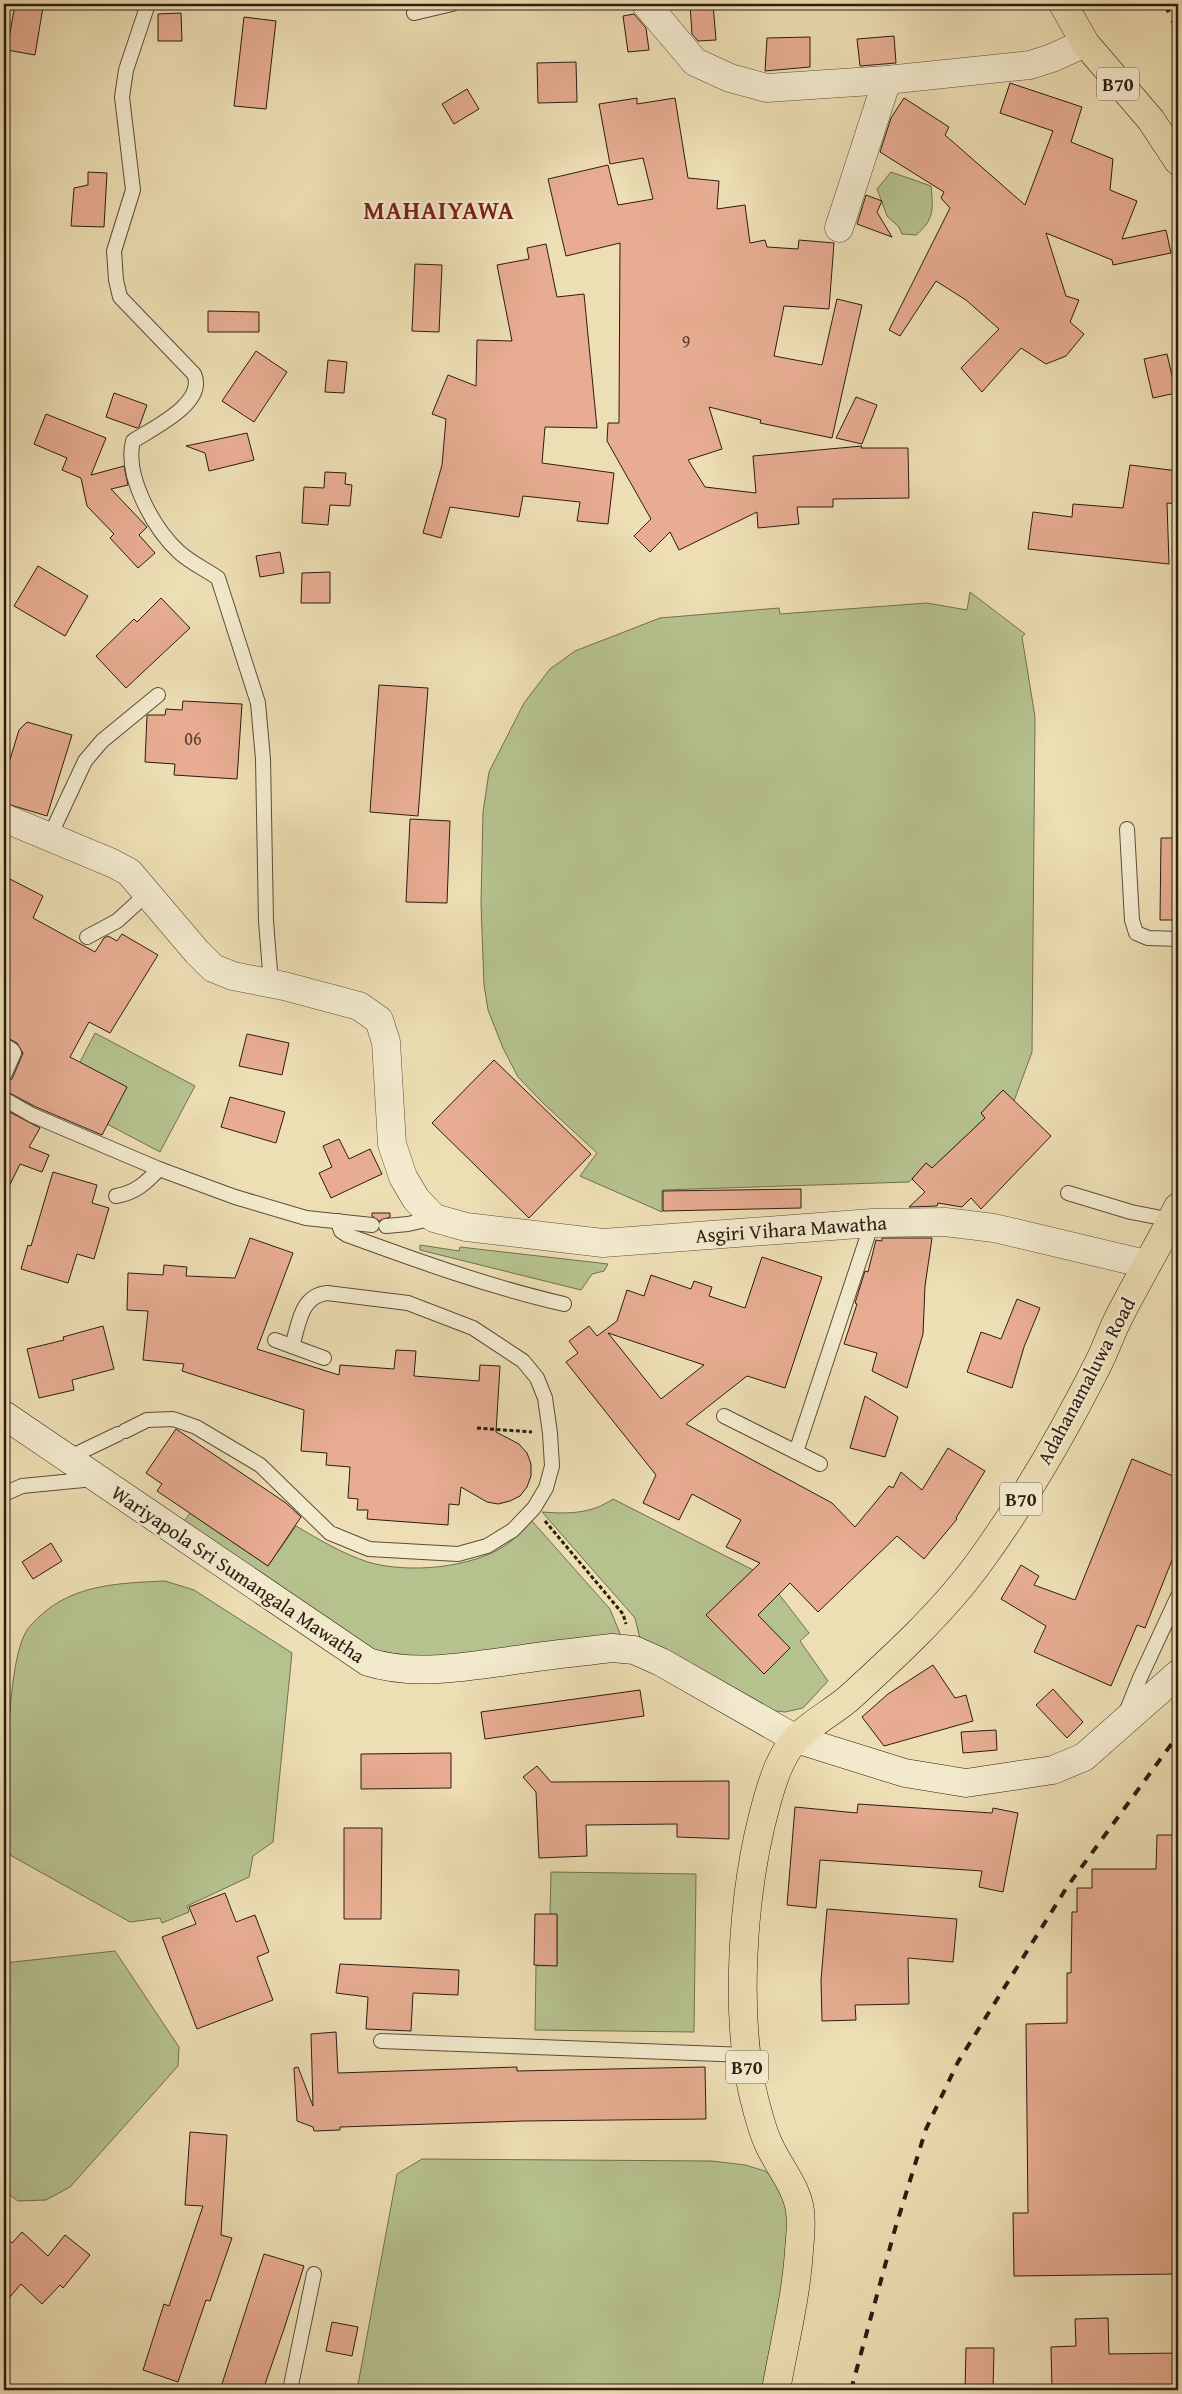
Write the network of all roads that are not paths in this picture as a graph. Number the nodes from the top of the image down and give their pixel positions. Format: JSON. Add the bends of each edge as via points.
{"nodes":[{"id":1,"x":148,"y":4,"type":"edge"},
{"id":2,"x":452,"y":4,"type":"edge"},
{"id":3,"x":646,"y":4,"type":"edge"},
{"id":4,"x":1063,"y":4,"type":"edge"},
{"id":5,"x":414,"y":13,"type":"dead end"},
{"id":6,"x":1085,"y":43,"type":"junction"},
{"id":7,"x":887,"y":80,"type":"junction"},
{"id":8,"x":1178,"y":160,"type":"edge"},
{"id":9,"x":839,"y":228,"type":"dead end"},
{"id":10,"x":158,"y":695,"type":"dead end"},
{"id":11,"x":4,"y":818,"type":"edge"},
{"id":12,"x":1127,"y":829,"type":"dead end"},
{"id":13,"x":50,"y":836,"type":"junction"},
{"id":14,"x":148,"y":893,"type":"junction"},
{"id":15,"x":87,"y":937,"type":"dead end"},
{"id":16,"x":1178,"y":939,"type":"edge"},
{"id":17,"x":271,"y":984,"type":"junction"},
{"id":18,"x":4,"y":1045,"type":"edge"},
{"id":19,"x":4,"y":1075,"type":"edge"},
{"id":20,"x":4,"y":1100,"type":"edge"},
{"id":21,"x":159,"y":1169,"type":"junction"},
{"id":22,"x":1068,"y":1194,"type":"dead end"},
{"id":23,"x":116,"y":1196,"type":"dead end"},
{"id":24,"x":1175,"y":1213,"type":"edge"},
{"id":25,"x":434,"y":1218,"type":"junction"},
{"id":26,"x":338,"y":1221,"type":"junction"},
{"id":27,"x":872,"y":1223,"type":"junction"},
{"id":28,"x":1146,"y":1264,"type":"junction"},
{"id":29,"x":564,"y":1304,"type":"dead end"},
{"id":30,"x":275,"y":1340,"type":"dead end"},
{"id":31,"x":292,"y":1346,"type":"junction"},
{"id":32,"x":324,"y":1358,"type":"dead end"},
{"id":33,"x":4,"y":1415,"type":"edge"},
{"id":34,"x":724,"y":1416,"type":"dead end"},
{"id":35,"x":796,"y":1452,"type":"junction"},
{"id":36,"x":68,"y":1458,"type":"junction"},
{"id":37,"x":820,"y":1464,"type":"dead end"},
{"id":38,"x":97,"y":1478,"type":"junction"},
{"id":39,"x":4,"y":1494,"type":"edge"},
{"id":40,"x":1178,"y":1596,"type":"edge"},
{"id":41,"x":1178,"y":1674,"type":"edge"},
{"id":42,"x":1122,"y":1725,"type":"junction"},
{"id":43,"x":796,"y":1739,"type":"junction"},
{"id":44,"x":381,"y":2041,"type":"dead end"},
{"id":45,"x":746,"y":2055,"type":"junction"},
{"id":46,"x":314,"y":2274,"type":"dead end"},
{"id":47,"x":290,"y":2390,"type":"edge"},
{"id":48,"x":776,"y":2390,"type":"edge"}],
"edges":[{"from":1,"to":17,"type":"lane","via":[[126,70],[122,97],[133,190],[114,251],[116,280],[120,297],[197,380],[196,393],[188,403],[133,441],[130,454],[142,498],[161,533],[197,566],[218,578],[258,703]]},
{"from":2,"to":5,"type":"lane"},
{"from":3,"to":7,"type":"street","via":[[695,62],[730,78],[767,88]]},
{"from":4,"to":6,"type":"main road","number":"B70"},
{"from":6,"to":7,"type":"street","via":[[1030,65]]},
{"from":6,"to":8,"type":"main road","number":"B70","via":[[1150,120]]},
{"from":7,"to":9,"type":"street"},
{"from":10,"to":13,"type":"lane","via":[[102,741],[85,761]]},
{"from":11,"to":13,"type":"street"},
{"from":12,"to":16,"type":"lane","via":[[1132,920],[1136,932],[1148,938]]},
{"from":13,"to":14,"type":"street","via":[[112,862],[129,872]]},
{"from":14,"to":15,"type":"lane","via":[[117,921]]},
{"from":14,"to":17,"type":"street","via":[[213,968]]},
{"from":17,"to":25,"type":"street","via":[[359,1006],[379,1020],[386,1042],[392,1144],[403,1178],[416,1199]]},
{"from":18,"to":19,"type":"lane","via":[[14,1053]]},
{"from":20,"to":21,"type":"lane"},
{"from":21,"to":23,"type":"lane","via":[[146,1183],[128,1194]]},
{"from":21,"to":26,"type":"lane","via":[[235,1197],[306,1218]]},
{"from":22,"to":24,"type":"lane","via":[[1131,1212]]},
{"from":24,"to":28,"type":"main road","name":"Adahanamaluwa Road","number":"B70"},
{"from":25,"to":26,"type":"lane","via":[[408,1224],[379,1225]]},
{"from":25,"to":27,"type":"street","name":"Asgiri Vihara Mawatha","via":[[466,1227],[603,1243]]},
{"from":26,"to":29,"type":"lane","via":[[340,1231],[401,1255],[485,1283]]},
{"from":27,"to":28,"type":"street","name":"Asgiri Vihara Mawatha","via":[[945,1222],[994,1228]]},
{"from":27,"to":35,"type":"lane"},
{"from":28,"to":43,"type":"main road","name":"Adahanamaluwa Road","number":"B70","via":[[1069,1419],[977,1565],[887,1661],[846,1700]]},
{"from":30,"to":31,"type":"lane"},
{"from":31,"to":32,"type":"lane"},
{"from":31,"to":36,"type":"lane","via":[[305,1304],[314,1296],[327,1293],[408,1302],[473,1328],[523,1361],[537,1378],[545,1398],[550,1433],[552,1466],[546,1488],[534,1508],[513,1530],[487,1546],[458,1554],[369,1549],[330,1534],[260,1465],[196,1427],[173,1419],[148,1420]]},
{"from":33,"to":36,"type":"street","name":"Wariyapola Sri Sumangala Mawatha"},
{"from":34,"to":35,"type":"lane"},
{"from":35,"to":37,"type":"lane"},
{"from":36,"to":38,"type":"street","name":"Wariyapola Sri Sumangala Mawatha"},
{"from":38,"to":39,"type":"lane","via":[[22,1486]]},
{"from":38,"to":43,"type":"street","name":"Wariyapola Sri Sumangala Mawatha","via":[[368,1662],[390,1669],[412,1670],[612,1648],[634,1650]]},
{"from":40,"to":42,"type":"lane","via":[[1134,1690]]},
{"from":41,"to":42,"type":"street","name":"Wariyapola Sri Sumangala Mawatha"},
{"from":42,"to":43,"type":"street","name":"Wariyapola Sri Sumangala Mawatha","via":[[1084,1757],[1053,1770],[966,1783],[905,1772]]},
{"from":43,"to":45,"type":"main road","number":"B70","via":[[777,1772],[756,1847],[745,1940],[743,2018]]},
{"from":44,"to":45,"type":"lane"},
{"from":45,"to":48,"type":"main road","number":"B70","via":[[749,2080],[768,2144],[795,2191],[800,2210],[797,2274]]},
{"from":46,"to":47,"type":"lane"}]}
